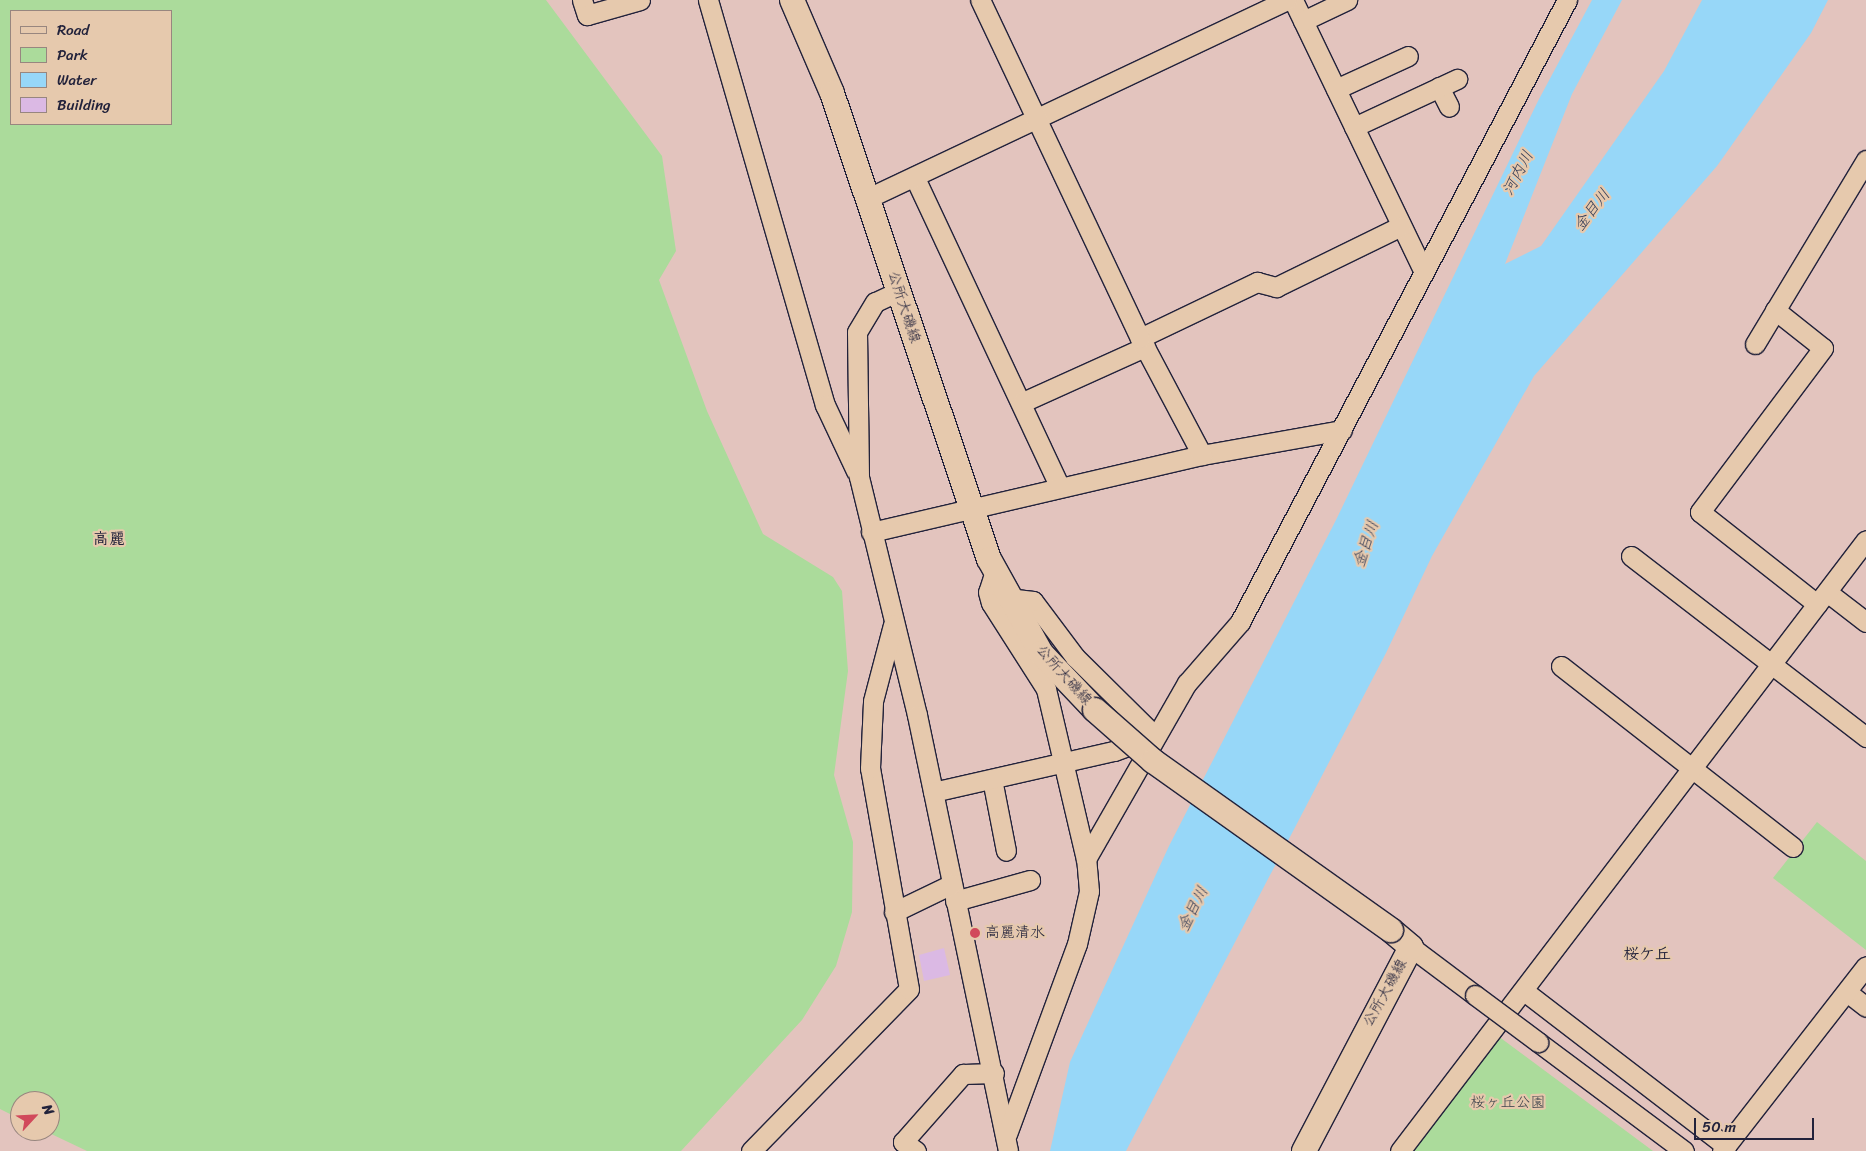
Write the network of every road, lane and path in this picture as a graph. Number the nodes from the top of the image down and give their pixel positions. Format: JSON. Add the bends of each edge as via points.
{"nodes":[{"id":1,"x":582,"y":0,"type":"edge"},
{"id":2,"x":640,"y":0,"type":"edge"},
{"id":3,"x":708,"y":0,"type":"edge"},
{"id":4,"x":792,"y":0,"type":"edge"},
{"id":5,"x":980,"y":0,"type":"edge"},
{"id":6,"x":1287,"y":0,"type":"edge"},
{"id":7,"x":1293,"y":0,"type":"edge"},
{"id":8,"x":1347,"y":0,"type":"edge"},
{"id":9,"x":1563,"y":3,"type":"edge"},
{"id":10,"x":1303,"y":21,"type":"junction"},
{"id":11,"x":1408,"y":56,"type":"dead end"},
{"id":12,"x":1457,"y":79,"type":"dead end"},
{"id":13,"x":1439,"y":87,"type":"junction"},
{"id":14,"x":1336,"y":89,"type":"junction"},
{"id":15,"x":1449,"y":107,"type":"dead end"},
{"id":16,"x":1037,"y":117,"type":"junction"},
{"id":17,"x":1354,"y":127,"type":"junction"},
{"id":18,"x":1866,"y":160,"type":"edge"},
{"id":19,"x":915,"y":178,"type":"junction"},
{"id":20,"x":868,"y":198,"type":"junction"},
{"id":21,"x":1401,"y":226,"type":"junction"},
{"id":22,"x":1424,"y":272,"type":"junction"},
{"id":23,"x":899,"y":291,"type":"junction"},
{"id":24,"x":1775,"y":310,"type":"junction"},
{"id":25,"x":1142,"y":342,"type":"junction"},
{"id":26,"x":1756,"y":344,"type":"dead end"},
{"id":27,"x":1023,"y":402,"type":"junction"},
{"id":28,"x":1342,"y":430,"type":"junction"},
{"id":29,"x":1202,"y":455,"type":"junction"},
{"id":30,"x":859,"y":477,"type":"junction"},
{"id":31,"x":1060,"y":487,"type":"junction"},
{"id":32,"x":971,"y":510,"type":"junction"},
{"id":33,"x":871,"y":532,"type":"junction"},
{"id":34,"x":1866,"y":540,"type":"edge"},
{"id":35,"x":1631,"y":556,"type":"dead end"},
{"id":36,"x":995,"y":571,"type":"junction"},
{"id":37,"x":1008,"y":598,"type":"junction"},
{"id":38,"x":1822,"y":598,"type":"junction"},
{"id":39,"x":894,"y":622,"type":"junction"},
{"id":40,"x":1866,"y":622,"type":"edge"},
{"id":41,"x":1772,"y":665,"type":"junction"},
{"id":42,"x":1561,"y":666,"type":"dead end"},
{"id":43,"x":1155,"y":736,"type":"junction"},
{"id":44,"x":1866,"y":737,"type":"edge"},
{"id":45,"x":1064,"y":763,"type":"junction"},
{"id":46,"x":1693,"y":769,"type":"junction"},
{"id":47,"x":992,"y":779,"type":"junction"},
{"id":48,"x":933,"y":792,"type":"junction"},
{"id":49,"x":1793,"y":847,"type":"dead end"},
{"id":50,"x":1006,"y":851,"type":"dead end"},
{"id":51,"x":1086,"y":859,"type":"junction"},
{"id":52,"x":1030,"y":880,"type":"dead end"},
{"id":53,"x":953,"y":892,"type":"junction"},
{"id":54,"x":894,"y":912,"type":"junction"},
{"id":55,"x":1411,"y":947,"type":"junction"},
{"id":56,"x":1866,"y":966,"type":"edge"},
{"id":57,"x":1524,"y":991,"type":"junction"},
{"id":58,"x":1847,"y":992,"type":"junction"},
{"id":59,"x":1866,"y":1007,"type":"edge"},
{"id":60,"x":994,"y":1073,"type":"junction"},
{"id":61,"x":1008,"y":1142,"type":"edge"},
{"id":62,"x":1724,"y":1148,"type":"edge"},
{"id":63,"x":751,"y":1151,"type":"edge"},
{"id":64,"x":916,"y":1151,"type":"edge"},
{"id":65,"x":1304,"y":1151,"type":"edge"},
{"id":66,"x":1400,"y":1151,"type":"edge"},
{"id":67,"x":1684,"y":1151,"type":"edge"}],
"edges":[{"from":1,"to":2,"type":"street","via":[[587,15]]},
{"from":3,"to":30,"type":"street","via":[[825,405]]},
{"from":4,"to":20,"type":"main road","name":"公所大磯線","via":[[832,93]]},
{"from":5,"to":16,"type":"street"},
{"from":6,"to":16,"type":"street"},
{"from":7,"to":10,"type":"street"},
{"from":8,"to":10,"type":"street"},
{"from":9,"to":22,"type":"street"},
{"from":10,"to":14,"type":"street"},
{"from":11,"to":14,"type":"street"},
{"from":12,"to":13,"type":"street"},
{"from":13,"to":15,"type":"street"},
{"from":13,"to":17,"type":"street"},
{"from":14,"to":17,"type":"street"},
{"from":16,"to":19,"type":"street"},
{"from":16,"to":25,"type":"street"},
{"from":17,"to":21,"type":"street"},
{"from":18,"to":24,"type":"street"},
{"from":19,"to":20,"type":"street"},
{"from":19,"to":27,"type":"street"},
{"from":20,"to":23,"type":"main road","name":"公所大磯線"},
{"from":21,"to":22,"type":"street"},
{"from":21,"to":25,"type":"street","via":[[1276,287],[1257,282]]},
{"from":22,"to":28,"type":"street"},
{"from":23,"to":30,"type":"street","via":[[875,302],[857,332]]},
{"from":23,"to":32,"type":"main road","name":"公所大磯線"},
{"from":24,"to":26,"type":"street"},
{"from":24,"to":38,"type":"street","via":[[1823,348],[1700,512]]},
{"from":25,"to":27,"type":"street"},
{"from":25,"to":29,"type":"street"},
{"from":27,"to":31,"type":"street"},
{"from":28,"to":29,"type":"street"},
{"from":28,"to":43,"type":"street","via":[[1240,622],[1187,683]]},
{"from":29,"to":31,"type":"street"},
{"from":30,"to":33,"type":"street"},
{"from":31,"to":32,"type":"street"},
{"from":32,"to":33,"type":"street"},
{"from":32,"to":36,"type":"main road","name":"公所大磯線"},
{"from":33,"to":39,"type":"street"},
{"from":34,"to":38,"type":"street"},
{"from":35,"to":41,"type":"street"},
{"from":36,"to":37,"type":"main road","name":"公所大磯線"},
{"from":36,"to":45,"type":"street","via":[[988,592],[991,603],[1046,689]]},
{"from":37,"to":43,"type":"street","via":[[1033,601],[1075,657]]},
{"from":37,"to":55,"type":"main road","name":"公所大磯線","bridge":true,"via":[[1041,653],[1095,710],[1153,761]]},
{"from":38,"to":40,"type":"street"},
{"from":38,"to":41,"type":"street"},
{"from":39,"to":48,"type":"street"},
{"from":39,"to":54,"type":"street","via":[[874,701],[870,768]]},
{"from":41,"to":44,"type":"street"},
{"from":41,"to":46,"type":"street"},
{"from":42,"to":46,"type":"street"},
{"from":43,"to":45,"type":"street"},
{"from":43,"to":51,"type":"street"},
{"from":45,"to":47,"type":"street"},
{"from":45,"to":51,"type":"street"},
{"from":46,"to":49,"type":"street"},
{"from":46,"to":57,"type":"street"},
{"from":47,"to":48,"type":"street"},
{"from":47,"to":50,"type":"street"},
{"from":48,"to":53,"type":"street"},
{"from":51,"to":61,"type":"street","via":[[1089,890],[1077,944]]},
{"from":52,"to":53,"type":"street"},
{"from":53,"to":54,"type":"street"},
{"from":53,"to":60,"type":"street"},
{"from":54,"to":63,"type":"street","via":[[908,989]]},
{"from":55,"to":65,"type":"main road","name":"公所大磯線"},
{"from":55,"to":67,"type":"street","bridge":true},
{"from":56,"to":58,"type":"street"},
{"from":57,"to":62,"type":"street"},
{"from":57,"to":66,"type":"street"},
{"from":58,"to":59,"type":"street"},
{"from":58,"to":62,"type":"street"},
{"from":60,"to":61,"type":"street"},
{"from":60,"to":64,"type":"street","via":[[963,1074],[903,1142]]}]}
